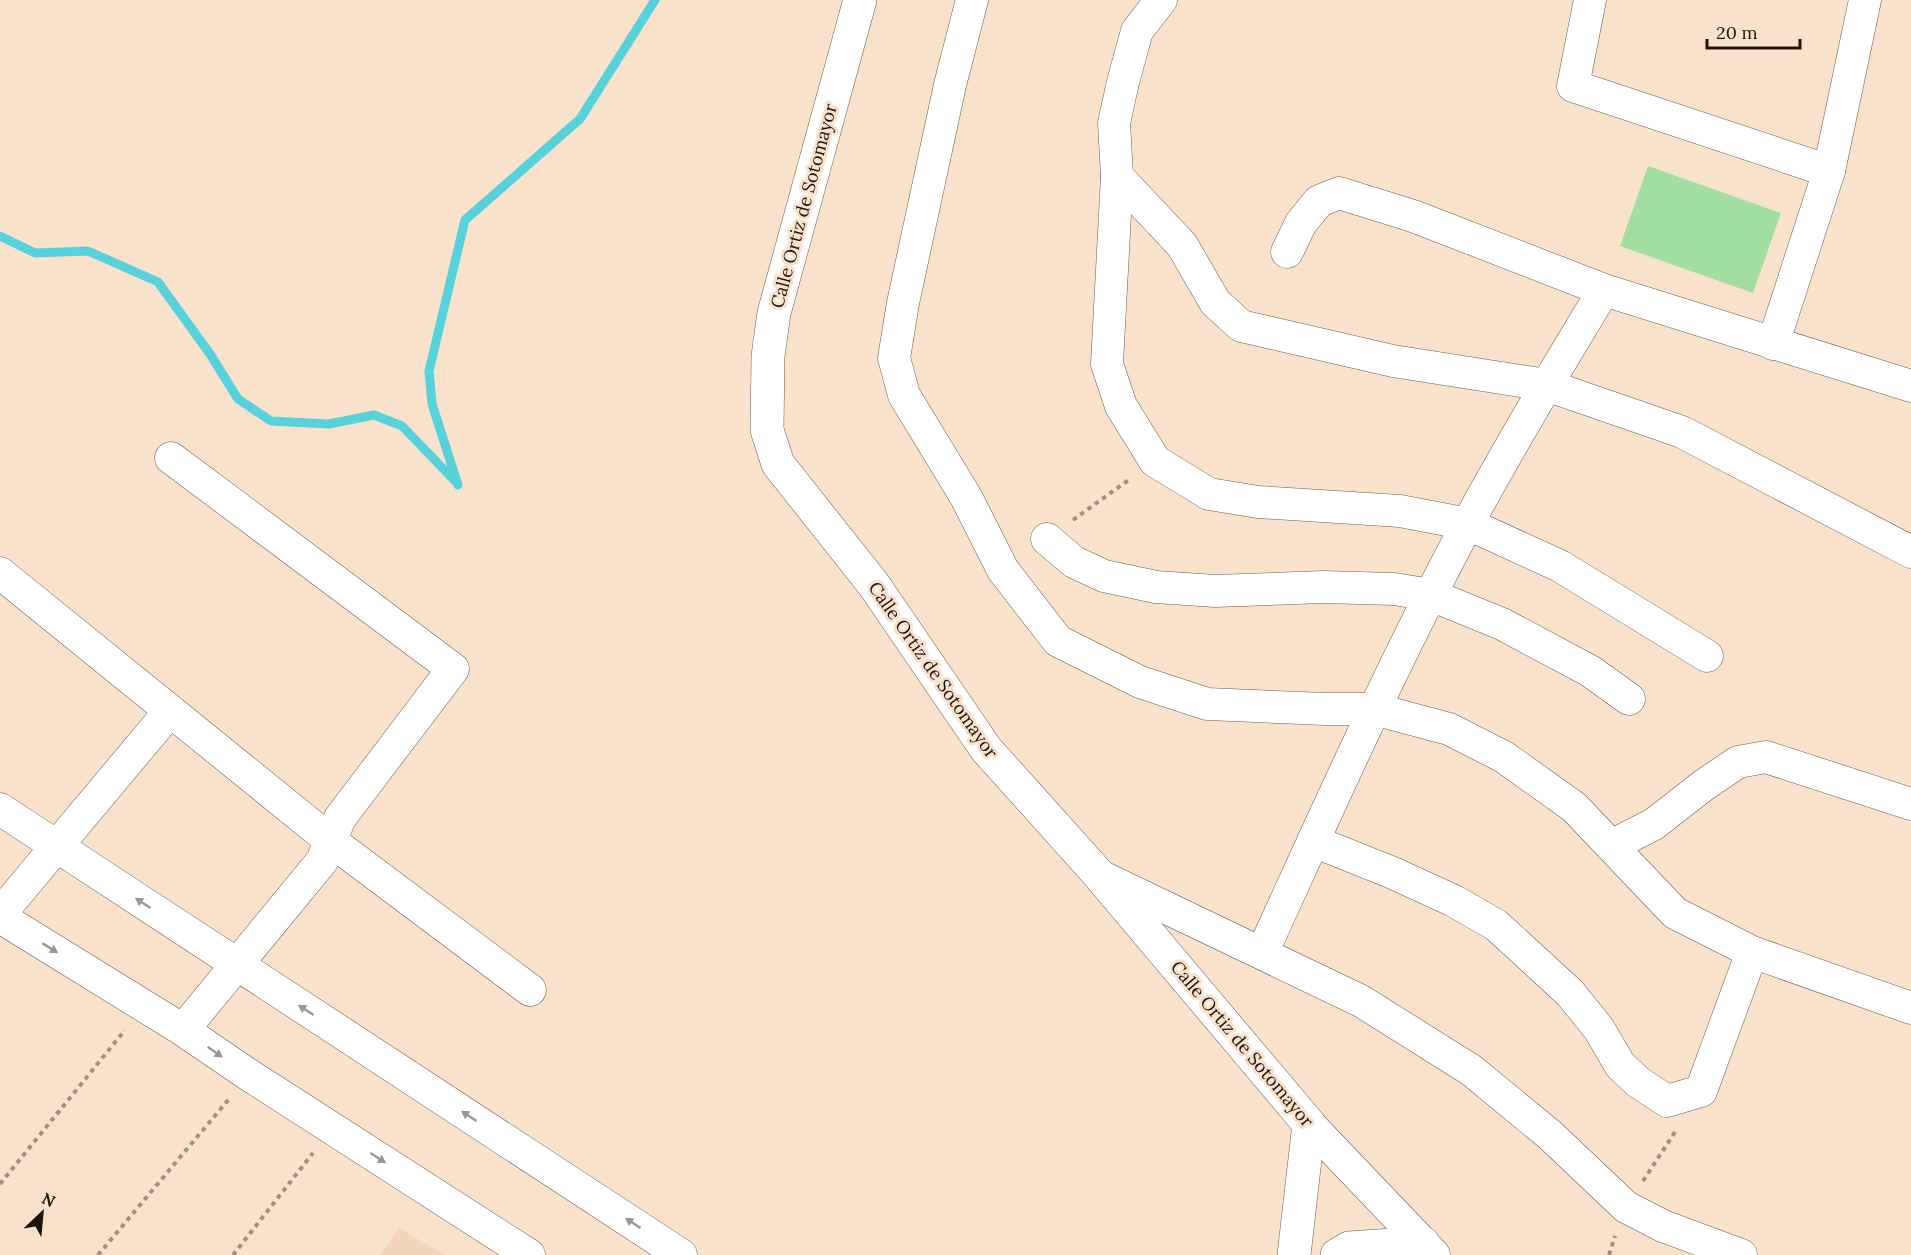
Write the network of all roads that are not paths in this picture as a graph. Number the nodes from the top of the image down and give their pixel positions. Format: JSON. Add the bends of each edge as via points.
{"nodes":[{"id":1,"x":860,"y":0,"type":"edge"},
{"id":2,"x":972,"y":0,"type":"edge"},
{"id":3,"x":1161,"y":0,"type":"edge"},
{"id":4,"x":1590,"y":0,"type":"edge"},
{"id":5,"x":1865,"y":0,"type":"edge"},
{"id":6,"x":1829,"y":171,"type":"junction"},
{"id":7,"x":1117,"y":176,"type":"junction"},
{"id":8,"x":1287,"y":252,"type":"dead end"},
{"id":9,"x":1604,"y":290,"type":"junction"},
{"id":10,"x":1773,"y":344,"type":"junction"},
{"id":11,"x":1546,"y":385,"type":"junction"},
{"id":12,"x":1911,"y":386,"type":"edge"},
{"id":13,"x":171,"y":458,"type":"dead end"},
{"id":14,"x":1468,"y":524,"type":"junction"},
{"id":15,"x":1047,"y":539,"type":"road end"},
{"id":16,"x":1911,"y":552,"type":"edge"},
{"id":17,"x":0,"y":573,"type":"edge"},
{"id":18,"x":1431,"y":595,"type":"junction"},
{"id":19,"x":1707,"y":656,"type":"dead end"},
{"id":20,"x":1629,"y":699,"type":"dead end"},
{"id":21,"x":1374,"y":709,"type":"junction"},
{"id":22,"x":170,"y":711,"type":"junction"},
{"id":23,"x":1911,"y":804,"type":"edge"},
{"id":24,"x":0,"y":809,"type":"edge"},
{"id":25,"x":331,"y":841,"type":"junction"},
{"id":26,"x":1313,"y":841,"type":"junction"},
{"id":27,"x":57,"y":846,"type":"junction"},
{"id":28,"x":1611,"y":846,"type":"junction"},
{"id":29,"x":1100,"y":876,"type":"junction"},
{"id":30,"x":0,"y":915,"type":"edge"},
{"id":31,"x":1752,"y":952,"type":"junction"},
{"id":32,"x":1262,"y":953,"type":"junction"},
{"id":33,"x":237,"y":965,"type":"junction"},
{"id":34,"x":530,"y":990,"type":"dead end"},
{"id":35,"x":1911,"y":1008,"type":"edge"},
{"id":36,"x":183,"y":1030,"type":"junction"},
{"id":37,"x":1310,"y":1124,"type":"junction"},
{"id":38,"x":1428,"y":1249,"type":"edge"},
{"id":39,"x":530,"y":1255,"type":"edge"},
{"id":40,"x":681,"y":1255,"type":"edge"},
{"id":41,"x":1294,"y":1255,"type":"edge"},
{"id":42,"x":1337,"y":1255,"type":"edge"},
{"id":43,"x":1741,"y":1255,"type":"edge"}],
"edges":[{"from":1,"to":29,"type":"street","name":"Calle Ortiz de Sotomayor","via":[[774,313],[768,356],[767,430],[778,464],[874,585],[986,749]]},
{"from":2,"to":21,"type":"street","via":[[903,303],[894,358],[904,395],[966,497],[1004,570],[1058,641],[1140,682],[1207,704]]},
{"from":3,"to":7,"type":"street","via":[[1137,32],[1123,82],[1114,123]]},
{"from":4,"to":6,"type":"street","via":[[1573,86]]},
{"from":5,"to":6,"type":"street"},
{"from":6,"to":10,"type":"street"},
{"from":7,"to":11,"type":"street","via":[[1182,244],[1215,302],[1241,326],[1393,361]]},
{"from":7,"to":14,"type":"street","via":[[1107,364],[1121,406],[1155,461],[1209,495],[1258,502],[1400,510]]},
{"from":8,"to":9,"type":"street","via":[[1301,223],[1319,201],[1339,194],[1413,216]]},
{"from":9,"to":10,"type":"street"},
{"from":9,"to":11,"type":"street"},
{"from":10,"to":12,"type":"street"},
{"from":11,"to":14,"type":"street"},
{"from":11,"to":16,"type":"street","via":[[1682,432]]},
{"from":13,"to":25,"type":"street","via":[[453,669],[340,818]]},
{"from":14,"to":18,"type":"street"},
{"from":14,"to":19,"type":"street","via":[[1560,566]]},
{"from":15,"to":18,"type":"street","via":[[1074,562],[1104,576],[1156,587],[1215,591],[1394,589]]},
{"from":17,"to":22,"type":"street"},
{"from":18,"to":20,"type":"street","via":[[1502,624],[1571,660]]},
{"from":18,"to":21,"type":"street"},
{"from":21,"to":26,"type":"street"},
{"from":21,"to":28,"type":"street","via":[[1449,729],[1504,757],[1574,807]]},
{"from":22,"to":25,"type":"street"},
{"from":22,"to":27,"type":"street"},
{"from":23,"to":28,"type":"street","via":[[1766,758],[1738,762],[1654,824]]},
{"from":24,"to":27,"type":"street"},
{"from":25,"to":33,"type":"street","via":[[322,861]]},
{"from":25,"to":34,"type":"street"},
{"from":26,"to":31,"type":"street","via":[[1454,900],[1496,925],[1570,993],[1599,1029],[1620,1065],[1667,1101],[1701,1091]]},
{"from":26,"to":32,"type":"street"},
{"from":27,"to":30,"type":"street"},
{"from":33,"to":27,"type":"street","one_way":true},
{"from":28,"to":31,"type":"street","via":[[1675,913]]},
{"from":29,"to":32,"type":"street"},
{"from":29,"to":37,"type":"street","name":"Calle Ortiz de Sotomayor"},
{"from":30,"to":36,"type":"street","one_way":true},
{"from":31,"to":35,"type":"street"},
{"from":32,"to":43,"type":"street","via":[[1361,1001],[1471,1070],[1550,1135],[1626,1207],[1663,1226]]},
{"from":33,"to":36,"type":"street"},
{"from":40,"to":33,"type":"street","one_way":true},
{"from":36,"to":39,"type":"street","one_way":true},
{"from":37,"to":38,"type":"street","name":"Calle Ortiz de Sotomayor"},
{"from":37,"to":41,"type":"street"},
{"from":38,"to":42,"type":"street","via":[[1349,1248]]}]}
